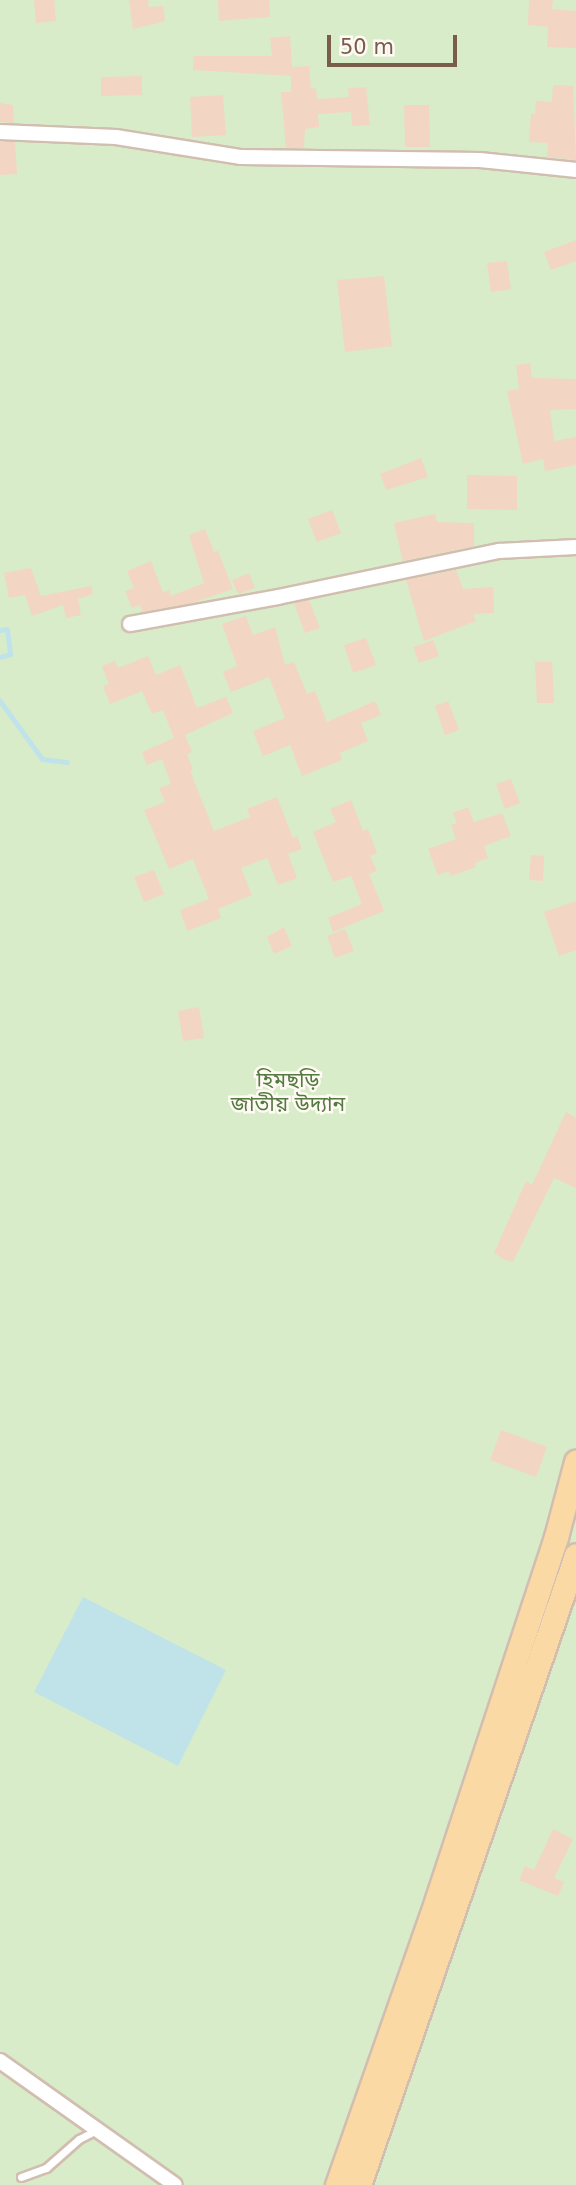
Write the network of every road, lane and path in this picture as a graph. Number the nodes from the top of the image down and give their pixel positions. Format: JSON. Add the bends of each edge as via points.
{"nodes":[{"id":1,"x":0,"y":132,"type":"edge"},
{"id":2,"x":576,"y":170,"type":"edge"},
{"id":3,"x":576,"y":547,"type":"edge"},
{"id":4,"x":130,"y":624,"type":"dead end"},
{"id":5,"x":576,"y":1462,"type":"edge"},
{"id":6,"x":576,"y":1555,"type":"edge"},
{"id":7,"x":0,"y":2061,"type":"edge"},
{"id":8,"x":99,"y":2129,"type":"junction"},
{"id":9,"x":21,"y":2177,"type":"dead end"},
{"id":10,"x":174,"y":2185,"type":"edge"},
{"id":11,"x":337,"y":2185,"type":"edge"},
{"id":12,"x":359,"y":2185,"type":"edge"}],
"edges":[{"from":1,"to":2,"type":"street","via":[[116,137],[241,157],[480,160]]},
{"from":3,"to":4,"type":"street","via":[[499,551]]},
{"from":5,"to":11,"type":"main road","via":[[556,1537],[437,1899]]},
{"from":6,"to":12,"type":"main road"},
{"from":7,"to":8,"type":"street"},
{"from":8,"to":9,"type":"lane","via":[[79,2139],[46,2168]]},
{"from":8,"to":10,"type":"street"}]}
